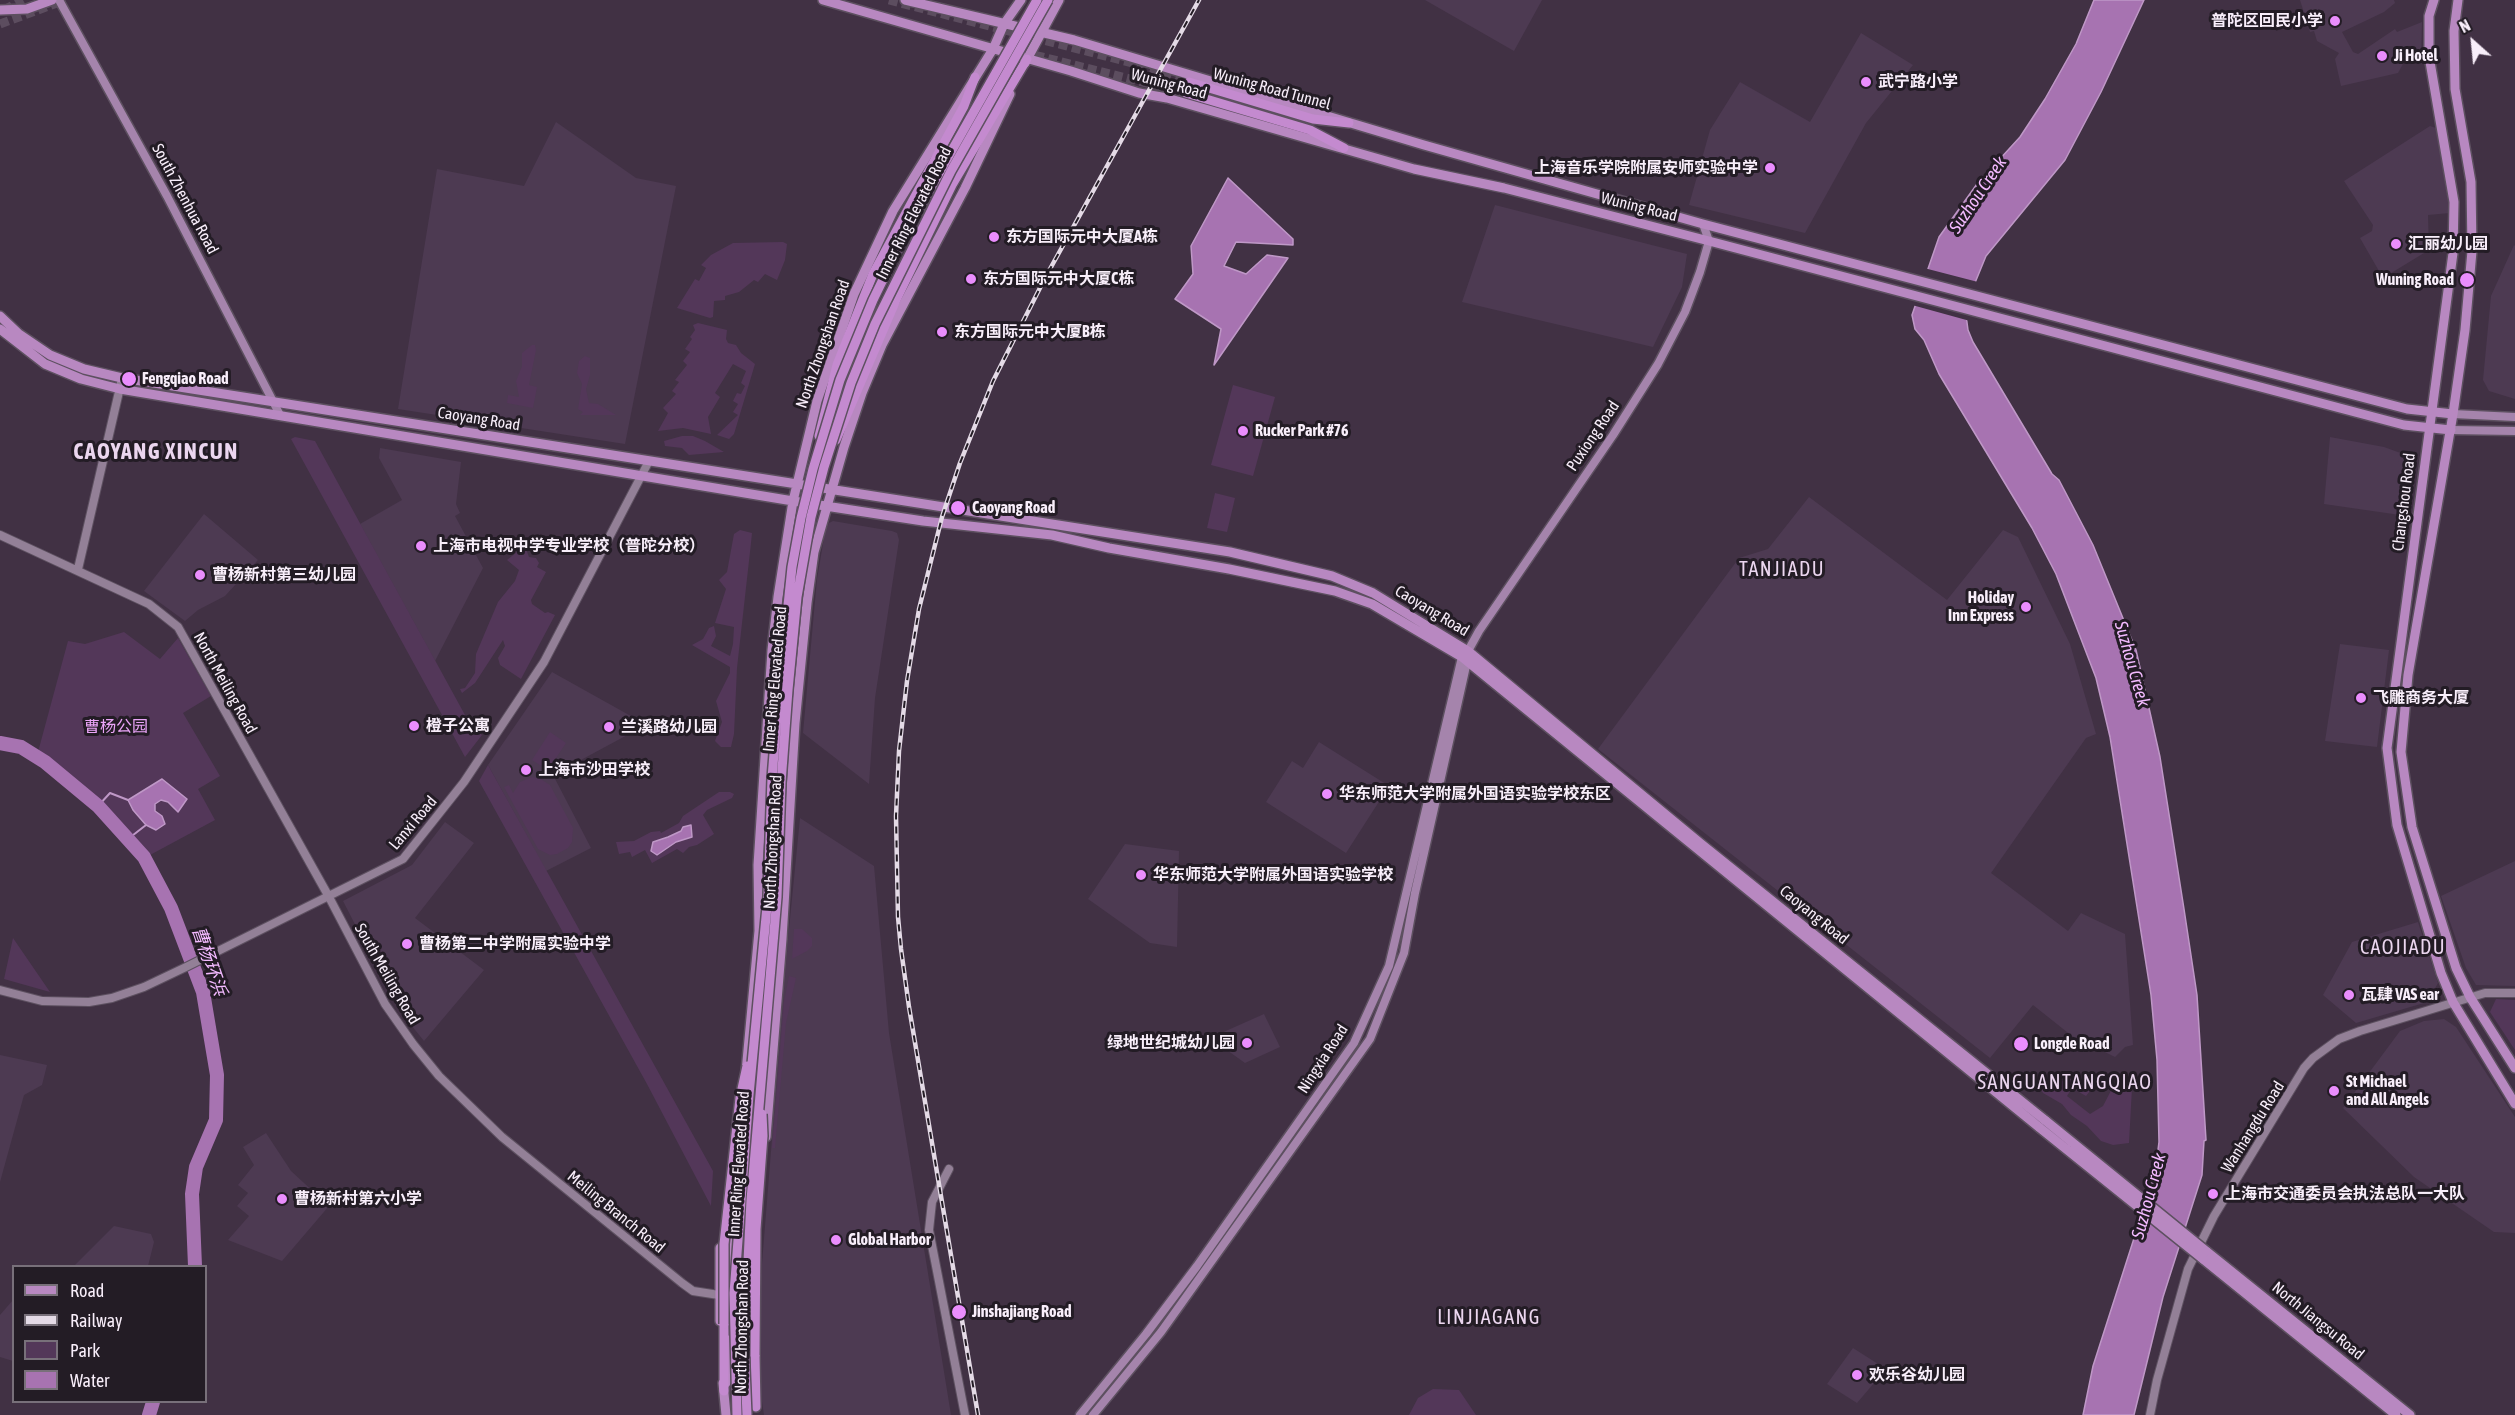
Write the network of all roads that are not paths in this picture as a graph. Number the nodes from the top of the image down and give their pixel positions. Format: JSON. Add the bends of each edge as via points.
{"nodes":[{"id":1,"x":52,"y":0,"type":"edge"},
{"id":2,"x":59,"y":0,"type":"edge"},
{"id":3,"x":823,"y":0,"type":"edge"},
{"id":4,"x":905,"y":0,"type":"edge"},
{"id":5,"x":1021,"y":0,"type":"edge"},
{"id":6,"x":1036,"y":0,"type":"edge"},
{"id":7,"x":1048,"y":0,"type":"edge"},
{"id":8,"x":1059,"y":0,"type":"edge"},
{"id":9,"x":2434,"y":0,"type":"edge"},
{"id":10,"x":2458,"y":0,"type":"edge"},
{"id":11,"x":0,"y":10,"type":"edge"},
{"id":12,"x":1004,"y":24,"type":"junction"},
{"id":13,"x":1041,"y":32,"type":"junction"},
{"id":14,"x":993,"y":49,"type":"junction"},
{"id":15,"x":1027,"y":59,"type":"junction"},
{"id":16,"x":975,"y":77,"type":"junction"},
{"id":17,"x":1188,"y":82,"type":"tunnel mouth"},
{"id":18,"x":1186,"y":93,"type":"tunnel mouth"},
{"id":19,"x":1349,"y":123,"type":"junction"},
{"id":20,"x":1344,"y":148,"type":"junction"},
{"id":21,"x":1703,"y":224,"type":"junction"},
{"id":22,"x":1709,"y":241,"type":"junction"},
{"id":23,"x":0,"y":316,"type":"edge"},
{"id":24,"x":0,"y":329,"type":"edge"},
{"id":25,"x":122,"y":378,"type":"junction"},
{"id":26,"x":120,"y":389,"type":"junction"},
{"id":27,"x":273,"y":400,"type":"junction"},
{"id":28,"x":2432,"y":413,"type":"junction"},
{"id":29,"x":2453,"y":414,"type":"junction"},
{"id":30,"x":280,"y":415,"type":"junction"},
{"id":31,"x":2515,"y":417,"type":"edge"},
{"id":32,"x":2429,"y":428,"type":"junction"},
{"id":33,"x":2451,"y":430,"type":"junction"},
{"id":34,"x":2515,"y":431,"type":"edge"},
{"id":35,"x":648,"y":461,"type":"junction"},
{"id":36,"x":824,"y":467,"type":"junction"},
{"id":37,"x":813,"y":469,"type":"junction"},
{"id":38,"x":642,"y":475,"type":"junction"},
{"id":39,"x":797,"y":483,"type":"junction"},
{"id":40,"x":830,"y":489,"type":"junction"},
{"id":41,"x":793,"y":501,"type":"junction"},
{"id":42,"x":825,"y":506,"type":"junction"},
{"id":43,"x":0,"y":535,"type":"edge"},
{"id":44,"x":78,"y":569,"type":"junction"},
{"id":45,"x":1466,"y":657,"type":"junction"},
{"id":46,"x":329,"y":897,"type":"junction"},
{"id":47,"x":0,"y":990,"type":"edge"},
{"id":48,"x":2515,"y":993,"type":"edge"},
{"id":49,"x":2470,"y":997,"type":"junction"},
{"id":50,"x":2453,"y":1002,"type":"junction"},
{"id":51,"x":757,"y":1013,"type":"junction"},
{"id":52,"x":2515,"y":1068,"type":"edge"},
{"id":53,"x":760,"y":1087,"type":"junction"},
{"id":54,"x":743,"y":1095,"type":"junction"},
{"id":55,"x":2515,"y":1104,"type":"edge"},
{"id":56,"x":502,"y":1137,"type":"joint"},
{"id":57,"x":949,"y":1169,"type":"dead end"},
{"id":58,"x":2205,"y":1255,"type":"joint"},
{"id":59,"x":719,"y":1295,"type":"junction"},
{"id":60,"x":2319,"y":1347,"type":"junction"},
{"id":61,"x":724,"y":1391,"type":"junction"},
{"id":62,"x":757,"y":1411,"type":"edge"},
{"id":63,"x":726,"y":1415,"type":"edge"},
{"id":64,"x":737,"y":1415,"type":"edge"},
{"id":65,"x":747,"y":1415,"type":"edge"},
{"id":66,"x":965,"y":1415,"type":"edge"},
{"id":67,"x":1080,"y":1415,"type":"edge"},
{"id":68,"x":1093,"y":1415,"type":"edge"},
{"id":69,"x":2150,"y":1415,"type":"edge"},
{"id":70,"x":2396,"y":1415,"type":"edge"},
{"id":71,"x":2410,"y":1415,"type":"edge"}],
"edges":[{"from":1,"to":11,"type":"main road","via":[[27,9]]},
{"from":2,"to":27,"type":"main road","name":"South Zhenhua Road"},
{"from":3,"to":14,"type":"main road","name":"Wuning Road"},
{"from":4,"to":12,"type":"main road","name":"Wuning Road"},
{"from":5,"to":12,"type":"main road","name":"North Zhongshan Road"},
{"from":6,"to":37,"type":"highway","name":"Inner Ring Elevated Road","bridge":true,"via":[[908,228],[873,300],[840,380]]},
{"from":7,"to":36,"type":"highway","name":"Inner Ring Elevated Road","bridge":true,"via":[[904,262],[851,383]]},
{"from":8,"to":13,"type":"main road","name":"North Zhongshan Road"},
{"from":9,"to":28,"type":"main road","name":"Changshou Road","via":[[2429,16],[2429,56],[2454,202],[2453,252]]},
{"from":10,"to":29,"type":"main road","name":"Changshou Road","via":[[2455,89],[2471,182],[2472,251]]},
{"from":12,"to":13,"type":"main road","name":"Wuning Road"},
{"from":12,"to":14,"type":"main road","name":"North Zhongshan Road"},
{"from":13,"to":15,"type":"main road","name":"North Zhongshan Road"},
{"from":13,"to":19,"type":"main road","name":"Wuning Road","via":[[1167,66]]},
{"from":14,"to":15,"type":"main road","name":"Wuning Road"},
{"from":14,"to":16,"type":"main road","name":"North Zhongshan Road"},
{"from":15,"to":20,"type":"main road","name":"Wuning Road"},
{"from":15,"to":36,"type":"highway","bridge":true,"via":[[952,185],[896,300]]},
{"from":15,"to":40,"type":"main road","name":"North Zhongshan Road","via":[[965,188],[882,345]]},
{"from":16,"to":37,"type":"highway","bridge":true,"via":[[964,106],[873,274],[855,316],[837,365]]},
{"from":16,"to":39,"type":"main road","name":"North Zhongshan Road","via":[[871,254],[830,360]]},
{"from":17,"to":19,"type":"highway","name":"Wuning Road Tunnel","via":[[1313,118]]},
{"from":18,"to":20,"type":"highway","name":"Wuning Road Tunnel","via":[[1310,130]]},
{"from":19,"to":21,"type":"main road","name":"Wuning Road"},
{"from":20,"to":22,"type":"main road","name":"Wuning Road","via":[[1414,169]]},
{"from":21,"to":22,"type":"main road"},
{"from":21,"to":28,"type":"main road","name":"Wuning Road"},
{"from":22,"to":32,"type":"main road","name":"Wuning Road","via":[[2404,425]]},
{"from":22,"to":45,"type":"main road","name":"Puxiong Road","via":[[1684,312],[1658,364],[1479,631]]},
{"from":23,"to":25,"type":"main road","name":"Caoyang Road","via":[[50,355]]},
{"from":24,"to":26,"type":"main road","name":"Caoyang Road","via":[[45,364]]},
{"from":25,"to":26,"type":"street"},
{"from":25,"to":27,"type":"main road","name":"Caoyang Road"},
{"from":26,"to":30,"type":"main road","name":"Caoyang Road"},
{"from":26,"to":44,"type":"street"},
{"from":27,"to":30,"type":"main road","name":"South Zhenhua Road"},
{"from":27,"to":35,"type":"main road","name":"Caoyang Road"},
{"from":28,"to":29,"type":"main road","name":"Wuning Road"},
{"from":28,"to":32,"type":"main road","name":"Changshou Road"},
{"from":29,"to":31,"type":"main road"},
{"from":29,"to":33,"type":"main road","name":"Changshou Road"},
{"from":30,"to":38,"type":"main road","name":"Caoyang Road"},
{"from":32,"to":33,"type":"main road","name":"Wuning Road"},
{"from":32,"to":50,"type":"main road","name":"Changshou Road","via":[[2387,748],[2398,831]]},
{"from":33,"to":34,"type":"main road"},
{"from":33,"to":49,"type":"main road","name":"Changshou Road","via":[[2408,675],[2401,752],[2412,827],[2456,968]]},
{"from":35,"to":38,"type":"street","name":"Lanxi Road"},
{"from":35,"to":39,"type":"main road","name":"Caoyang Road"},
{"from":36,"to":53,"type":"highway","name":"Inner Ring Elevated Road","bridge":true,"via":[[797,597]]},
{"from":37,"to":51,"type":"highway","name":"Inner Ring Elevated Road","bridge":true,"via":[[792,567],[778,692],[768,896]]},
{"from":38,"to":41,"type":"main road","name":"Caoyang Road"},
{"from":38,"to":46,"type":"street","name":"Lanxi Road","via":[[544,662],[464,782],[403,859]]},
{"from":39,"to":40,"type":"main road","name":"Caoyang Road"},
{"from":39,"to":41,"type":"main road","name":"North Zhongshan Road"},
{"from":40,"to":42,"type":"main road","name":"North Zhongshan Road"},
{"from":40,"to":45,"type":"main road","name":"Caoyang Road","via":[[1230,552],[1332,576],[1373,593]]},
{"from":41,"to":42,"type":"main road","name":"Caoyang Road"},
{"from":41,"to":54,"type":"main road","name":"North Zhongshan Road","via":[[772,650],[758,866],[759,932]]},
{"from":42,"to":45,"type":"main road","name":"Caoyang Road","via":[[1052,535],[1335,591],[1372,604]]},
{"from":42,"to":62,"type":"main road","name":"North Zhongshan Road","via":[[814,552],[795,723],[783,939],[753,1311]]},
{"from":43,"to":44,"type":"street","name":"North Meiling Road"},
{"from":44,"to":46,"type":"street","name":"North Meiling Road","via":[[149,604],[178,627]]},
{"from":45,"to":58,"type":"main road","name":"Caoyang Road","bridge":true,"via":[[1701,843]]},
{"from":45,"to":67,"type":"main road","name":"Ningxia Road","via":[[1389,966],[1354,1043],[1197,1266]]},
{"from":45,"to":68,"type":"main road","name":"Ningxia Road","via":[[1404,953],[1370,1039],[1161,1332]]},
{"from":46,"to":47,"type":"street","name":"Lanxi Road","via":[[144,987],[112,998],[89,1002],[42,1001]]},
{"from":46,"to":56,"type":"street","name":"South Meiling Road","via":[[397,1023],[439,1076]]},
{"from":48,"to":49,"type":"street","name":"Wanhangdu Road","via":[[2492,992]]},
{"from":49,"to":50,"type":"street","name":"Wanhangdu Road"},
{"from":49,"to":52,"type":"main road","name":"Changshou Road"},
{"from":50,"to":55,"type":"main road","name":"Changshou Road"},
{"from":50,"to":69,"type":"street","name":"Wanhangdu Road","via":[[2339,1039],[2304,1068],[2214,1216],[2188,1269]]},
{"from":51,"to":61,"type":"highway","bridge":true,"via":[[740,1098],[724,1244]]},
{"from":51,"to":64,"type":"highway","name":"Inner Ring Elevated Road","bridge":true,"via":[[734,1293]]},
{"from":53,"to":62,"type":"highway","bridge":true,"via":[[763,1136],[756,1229]]},
{"from":53,"to":65,"type":"highway","name":"Inner Ring Elevated Road","bridge":true,"via":[[745,1293]]},
{"from":54,"to":59,"type":"main road","name":"North Zhongshan Road","via":[[735,1114],[720,1245]]},
{"from":54,"to":61,"type":"main road","name":"North Zhongshan Road","via":[[727,1307],[729,1370]]},
{"from":56,"to":59,"type":"street","name":"Meiling Branch Road","via":[[682,1283],[693,1291]]},
{"from":57,"to":66,"type":"street","via":[[932,1202],[929,1230]]},
{"from":58,"to":60,"type":"main road","name":"North Jiangsu Road"},
{"from":59,"to":61,"type":"main road","name":"North Zhongshan Road"},
{"from":60,"to":70,"type":"main road","name":"North Jiangsu Road"},
{"from":60,"to":71,"type":"main road","name":"North Jiangsu Road"},
{"from":61,"to":63,"type":"main road","name":"North Zhongshan Road"}]}
